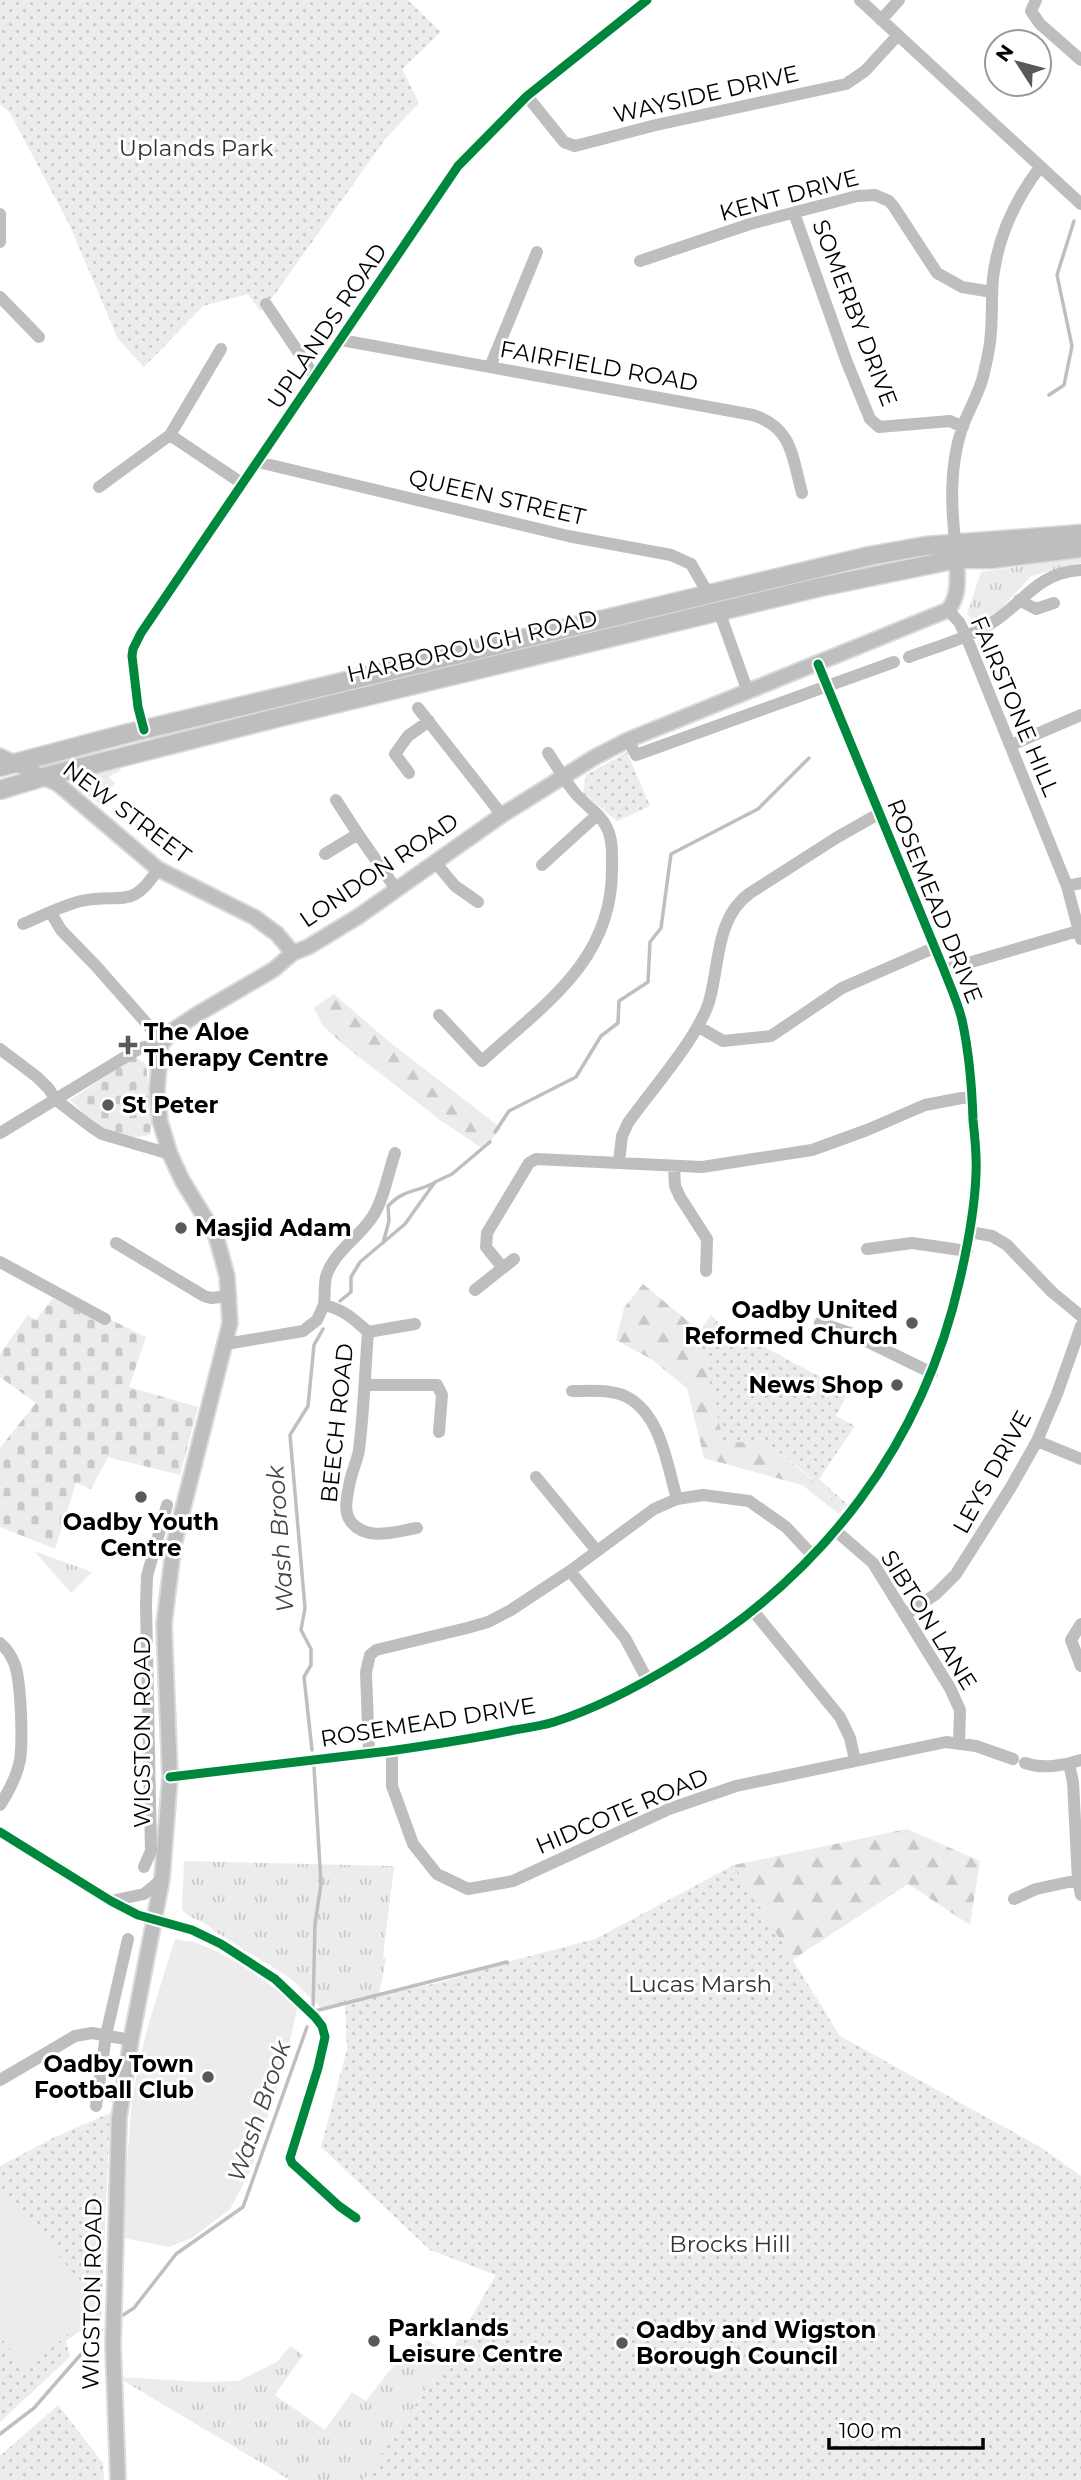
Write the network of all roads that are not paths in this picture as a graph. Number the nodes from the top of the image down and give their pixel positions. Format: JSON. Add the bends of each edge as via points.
{"nodes":[{"id":1,"x":647,"y":0,"type":"edge"},
{"id":2,"x":860,"y":0,"type":"edge"},
{"id":3,"x":899,"y":0,"type":"edge"},
{"id":4,"x":1036,"y":0,"type":"edge"},
{"id":5,"x":881,"y":20,"type":"junction"},
{"id":6,"x":898,"y":35,"type":"junction"},
{"id":7,"x":1081,"y":60,"type":"edge"},
{"id":8,"x":527,"y":96,"type":"junction"},
{"id":9,"x":1041,"y":167,"type":"junction"},
{"id":10,"x":1081,"y":204,"type":"edge"},
{"id":11,"x":794,"y":213,"type":"junction"},
{"id":12,"x":0,"y":214,"type":"edge"},
{"id":13,"x":0,"y":242,"type":"edge"},
{"id":14,"x":537,"y":253,"type":"dead end"},
{"id":15,"x":640,"y":261,"type":"dead end"},
{"id":16,"x":992,"y":292,"type":"junction"},
{"id":17,"x":0,"y":297,"type":"edge"},
{"id":18,"x":266,"y":303,"type":"dead end"},
{"id":19,"x":40,"y":337,"type":"dead end"},
{"id":20,"x":341,"y":340,"type":"junction"},
{"id":21,"x":221,"y":349,"type":"dead end"},
{"id":22,"x":490,"y":367,"type":"junction"},
{"id":23,"x":316,"y":377,"type":"junction"},
{"id":24,"x":962,"y":427,"type":"junction"},
{"id":25,"x":170,"y":435,"type":"junction"},
{"id":26,"x":258,"y":462,"type":"junction"},
{"id":27,"x":243,"y":484,"type":"junction"},
{"id":28,"x":99,"y":487,"type":"dead end"},
{"id":29,"x":802,"y":493,"type":"dead end"},
{"id":30,"x":1081,"y":534,"type":"edge"},
{"id":31,"x":1081,"y":548,"type":"edge"},
{"id":32,"x":956,"y":552,"type":"junction"},
{"id":33,"x":1081,"y":570,"type":"edge"},
{"id":34,"x":709,"y":595,"type":"junction"},
{"id":35,"x":1019,"y":600,"type":"junction"},
{"id":36,"x":1054,"y":603,"type":"dead end"},
{"id":37,"x":948,"y":610,"type":"junction"},
{"id":38,"x":719,"y":611,"type":"junction"},
{"id":39,"x":966,"y":636,"type":"junction"},
{"id":40,"x":909,"y":657,"type":"dead end"},
{"id":41,"x":894,"y":662,"type":"dead end"},
{"id":42,"x":818,"y":664,"type":"junction"},
{"id":43,"x":827,"y":686,"type":"junction"},
{"id":44,"x":748,"y":692,"type":"junction"},
{"id":45,"x":418,"y":708,"type":"dead end"},
{"id":46,"x":1081,"y":715,"type":"edge"},
{"id":47,"x":280,"y":717,"type":"junction"},
{"id":48,"x":429,"y":721,"type":"junction"},
{"id":49,"x":628,"y":740,"type":"junction"},
{"id":50,"x":143,"y":742,"type":"junction"},
{"id":51,"x":1011,"y":745,"type":"junction"},
{"id":52,"x":548,"y":753,"type":"dead end"},
{"id":53,"x":19,"y":767,"type":"edge"},
{"id":54,"x":409,"y":773,"type":"dead end"},
{"id":55,"x":564,"y":776,"type":"junction"},
{"id":56,"x":0,"y":780,"type":"edge"},
{"id":57,"x":0,"y":790,"type":"edge"},
{"id":58,"x":336,"y":800,"type":"dead end"},
{"id":59,"x":880,"y":813,"type":"junction"},
{"id":60,"x":502,"y":815,"type":"junction"},
{"id":61,"x":597,"y":815,"type":"junction"},
{"id":62,"x":358,"y":834,"type":"junction"},
{"id":63,"x":325,"y":854,"type":"dead end"},
{"id":64,"x":435,"y":862,"type":"junction"},
{"id":65,"x":542,"y":865,"type":"dead end"},
{"id":66,"x":158,"y":869,"type":"junction"},
{"id":67,"x":1081,"y":883,"type":"edge"},
{"id":68,"x":1067,"y":886,"type":"junction"},
{"id":69,"x":396,"y":889,"type":"junction"},
{"id":70,"x":478,"y":902,"type":"dead end"},
{"id":71,"x":51,"y":913,"type":"junction"},
{"id":72,"x":23,"y":924,"type":"dead end"},
{"id":73,"x":1079,"y":935,"type":"edge"},
{"id":74,"x":936,"y":947,"type":"junction"},
{"id":75,"x":293,"y":953,"type":"junction"},
{"id":76,"x":944,"y":970,"type":"junction"},
{"id":77,"x":439,"y":1015,"type":"dead end"},
{"id":78,"x":699,"y":1027,"type":"junction"},
{"id":79,"x":161,"y":1044,"type":"junction"},
{"id":80,"x":0,"y":1049,"type":"edge"},
{"id":81,"x":972,"y":1096,"type":"junction"},
{"id":82,"x":55,"y":1099,"type":"junction"},
{"id":83,"x":0,"y":1133,"type":"edge"},
{"id":84,"x":395,"y":1153,"type":"dead end"},
{"id":85,"x":170,"y":1154,"type":"junction"},
{"id":86,"x":619,"y":1162,"type":"junction"},
{"id":87,"x":674,"y":1166,"type":"junction"},
{"id":88,"x":970,"y":1232,"type":"junction"},
{"id":89,"x":116,"y":1243,"type":"dead end"},
{"id":90,"x":867,"y":1249,"type":"dead end"},
{"id":91,"x":967,"y":1251,"type":"junction"},
{"id":92,"x":514,"y":1259,"type":"dead end"},
{"id":93,"x":0,"y":1262,"type":"edge"},
{"id":94,"x":503,"y":1268,"type":"junction"},
{"id":95,"x":706,"y":1271,"type":"dead end"},
{"id":96,"x":475,"y":1290,"type":"dead end"},
{"id":97,"x":230,"y":1296,"type":"junction"},
{"id":98,"x":324,"y":1305,"type":"junction"},
{"id":99,"x":1081,"y":1316,"type":"edge"},
{"id":100,"x":105,"y":1319,"type":"dead end"},
{"id":101,"x":820,"y":1323,"type":"dead end"},
{"id":102,"x":415,"y":1324,"type":"dead end"},
{"id":103,"x":1081,"y":1326,"type":"edge"},
{"id":104,"x":368,"y":1332,"type":"junction"},
{"id":105,"x":226,"y":1344,"type":"junction"},
{"id":106,"x":932,"y":1374,"type":"junction"},
{"id":107,"x":365,"y":1385,"type":"junction"},
{"id":108,"x":572,"y":1391,"type":"dead end"},
{"id":109,"x":439,"y":1432,"type":"dead end"},
{"id":110,"x":1037,"y":1441,"type":"junction"},
{"id":111,"x":1081,"y":1459,"type":"edge"},
{"id":112,"x":536,"y":1477,"type":"dead end"},
{"id":113,"x":677,"y":1499,"type":"junction"},
{"id":114,"x":167,"y":1505,"type":"dead end"},
{"id":115,"x":417,"y":1528,"type":"dead end"},
{"id":116,"x":836,"y":1531,"type":"junction"},
{"id":117,"x":158,"y":1541,"type":"junction"},
{"id":118,"x":174,"y":1544,"type":"junction"},
{"id":119,"x":597,"y":1551,"type":"junction"},
{"id":120,"x":813,"y":1556,"type":"junction"},
{"id":121,"x":570,"y":1570,"type":"junction"},
{"id":122,"x":754,"y":1612,"type":"junction"},
{"id":123,"x":905,"y":1615,"type":"junction"},
{"id":124,"x":1081,"y":1624,"type":"edge"},
{"id":125,"x":0,"y":1643,"type":"edge"},
{"id":126,"x":1081,"y":1666,"type":"edge"},
{"id":127,"x":648,"y":1681,"type":"junction"},
{"id":128,"x":165,"y":1687,"type":"junction"},
{"id":129,"x":148,"y":1688,"type":"junction"},
{"id":130,"x":959,"y":1743,"type":"junction"},
{"id":131,"x":392,"y":1750,"type":"junction"},
{"id":132,"x":369,"y":1753,"type":"junction"},
{"id":133,"x":855,"y":1760,"type":"junction"},
{"id":134,"x":1075,"y":1762,"type":"edge"},
{"id":135,"x":170,"y":1777,"type":"junction"},
{"id":136,"x":0,"y":1805,"type":"edge"},
{"id":137,"x":0,"y":1832,"type":"edge"},
{"id":138,"x":144,"y":1867,"type":"dead end"},
{"id":139,"x":162,"y":1879,"type":"junction"},
{"id":140,"x":1078,"y":1880,"type":"junction"},
{"id":141,"x":1081,"y":1895,"type":"edge"},
{"id":142,"x":1014,"y":1899,"type":"dead end"},
{"id":143,"x":111,"y":1901,"type":"junction"},
{"id":144,"x":156,"y":1919,"type":"junction"},
{"id":145,"x":128,"y":1939,"type":"dead end"},
{"id":146,"x":106,"y":2035,"type":"junction"},
{"id":147,"x":131,"y":2040,"type":"junction"},
{"id":148,"x":0,"y":2080,"type":"edge"},
{"id":149,"x":96,"y":2106,"type":"dead end"},
{"id":150,"x":356,"y":2218,"type":"dead end"},
{"id":151,"x":118,"y":2480,"type":"edge"}],
"edges":[{"from":1,"to":8,"type":"street","name":"UPLANDS ROAD"},
{"from":2,"to":5,"type":"street"},
{"from":3,"to":5,"type":"street"},
{"from":4,"to":7,"type":"street","via":[[1031,11],[1040,24]]},
{"from":5,"to":6,"type":"street"},
{"from":6,"to":8,"type":"street","name":"WAYSIDE DRIVE","via":[[865,71],[846,84],[575,146],[564,142]]},
{"from":6,"to":9,"type":"street"},
{"from":8,"to":20,"type":"street","name":"UPLANDS ROAD","via":[[458,166]]},
{"from":9,"to":10,"type":"street"},
{"from":9,"to":16,"type":"street","via":[[1019,197],[1003,233]]},
{"from":11,"to":15,"type":"street","name":"KENT DRIVE"},
{"from":11,"to":16,"type":"street","name":"KENT DRIVE","via":[[857,196],[883,197],[937,273],[962,287]]},
{"from":11,"to":24,"type":"street","name":"SOMERBY DRIVE","via":[[870,419],[879,427],[950,421]]},
{"from":12,"to":13,"type":"street"},
{"from":14,"to":22,"type":"street"},
{"from":16,"to":24,"type":"street","via":[[990,342],[982,381]]},
{"from":17,"to":19,"type":"street"},
{"from":18,"to":23,"type":"street"},
{"from":20,"to":22,"type":"street","name":"FAIRFIELD ROAD"},
{"from":20,"to":23,"type":"street","name":"UPLANDS ROAD"},
{"from":21,"to":25,"type":"street"},
{"from":22,"to":29,"type":"street","name":"FAIRFIELD ROAD","via":[[767,420],[788,442]]},
{"from":23,"to":26,"type":"street","name":"UPLANDS ROAD"},
{"from":24,"to":32,"type":"street","via":[[953,464]]},
{"from":25,"to":27,"type":"street"},
{"from":25,"to":28,"type":"street"},
{"from":26,"to":27,"type":"street","name":"UPLANDS ROAD"},
{"from":26,"to":34,"type":"street","name":"QUEEN STREET","via":[[568,536],[671,555],[691,564]]},
{"from":27,"to":50,"type":"street","name":"UPLANDS ROAD","via":[[133,649]]},
{"from":30,"to":32,"type":"highway"},
{"from":31,"to":32,"type":"highway","via":[[987,559],[978,549]]},
{"from":32,"to":34,"type":"highway","name":"HARBOROUGH ROAD","via":[[925,546]]},
{"from":32,"to":37,"type":"main road","via":[[957,594]]},
{"from":32,"to":38,"type":"highway","name":"HARBOROUGH ROAD"},
{"from":33,"to":35,"type":"street","via":[[1054,576]]},
{"from":34,"to":50,"type":"highway","name":"HARBOROUGH ROAD"},
{"from":35,"to":36,"type":"street","via":[[1036,609]]},
{"from":35,"to":39,"type":"street","via":[[1004,615]]},
{"from":37,"to":39,"type":"street","name":"FAIRSTONE HILL"},
{"from":37,"to":42,"type":"main road","name":"LONDON ROAD"},
{"from":38,"to":44,"type":"street"},
{"from":38,"to":47,"type":"highway","name":"HARBOROUGH ROAD"},
{"from":39,"to":40,"type":"street"},
{"from":39,"to":51,"type":"street","name":"FAIRSTONE HILL"},
{"from":41,"to":43,"type":"street"},
{"from":42,"to":43,"type":"street","name":"ROSEMEAD DRIVE"},
{"from":42,"to":44,"type":"main road","name":"LONDON ROAD"},
{"from":43,"to":49,"type":"street","via":[[636,755]]},
{"from":43,"to":59,"type":"street","name":"ROSEMEAD DRIVE"},
{"from":44,"to":49,"type":"main road","name":"LONDON ROAD"},
{"from":45,"to":48,"type":"street"},
{"from":46,"to":51,"type":"street"},
{"from":47,"to":50,"type":"highway","name":"HARBOROUGH ROAD"},
{"from":47,"to":50,"type":"highway"},
{"from":48,"to":54,"type":"street","via":[[408,736],[395,754]]},
{"from":48,"to":60,"type":"street"},
{"from":49,"to":55,"type":"main road","name":"LONDON ROAD"},
{"from":50,"to":53,"type":"highway"},
{"from":51,"to":68,"type":"street","name":"FAIRSTONE HILL"},
{"from":52,"to":55,"type":"street"},
{"from":53,"to":56,"type":"highway"},
{"from":53,"to":57,"type":"highway"},
{"from":53,"to":66,"type":"main road","name":"NEW STREET","via":[[58,784]]},
{"from":55,"to":60,"type":"main road","name":"LONDON ROAD"},
{"from":55,"to":61,"type":"street"},
{"from":58,"to":62,"type":"street"},
{"from":59,"to":74,"type":"street","name":"ROSEMEAD DRIVE"},
{"from":59,"to":78,"type":"street","via":[[737,904],[721,940],[710,999]]},
{"from":60,"to":64,"type":"main road","name":"LONDON ROAD"},
{"from":61,"to":65,"type":"street"},
{"from":61,"to":77,"type":"street","via":[[609,831],[612,882],[603,927],[579,970],[482,1061]]},
{"from":62,"to":63,"type":"street"},
{"from":62,"to":69,"type":"street"},
{"from":64,"to":69,"type":"main road","name":"LONDON ROAD"},
{"from":64,"to":70,"type":"street","via":[[455,886]]},
{"from":66,"to":71,"type":"street","via":[[145,889],[134,896],[80,902]]},
{"from":66,"to":75,"type":"main road","name":"NEW STREET","via":[[261,921]]},
{"from":67,"to":68,"type":"street"},
{"from":68,"to":73,"type":"street","name":"FAIRSTONE HILL"},
{"from":69,"to":75,"type":"main road","name":"LONDON ROAD","via":[[333,933]]},
{"from":71,"to":72,"type":"street"},
{"from":71,"to":79,"type":"street"},
{"from":73,"to":76,"type":"street"},
{"from":74,"to":76,"type":"street","name":"ROSEMEAD DRIVE"},
{"from":74,"to":78,"type":"street","via":[[842,988],[771,1036],[723,1041]]},
{"from":75,"to":79,"type":"main road","name":"LONDON ROAD","via":[[176,1029]]},
{"from":76,"to":81,"type":"street","name":"ROSEMEAD DRIVE","via":[[962,1020]]},
{"from":78,"to":86,"type":"street","via":[[628,1123]]},
{"from":79,"to":82,"type":"street","via":[[139,1048]]},
{"from":79,"to":85,"type":"main road","name":"WIGSTON ROAD","via":[[156,1089]]},
{"from":80,"to":82,"type":"street","via":[[37,1077]]},
{"from":81,"to":87,"type":"street","via":[[925,1105],[812,1150],[702,1167]]},
{"from":81,"to":88,"type":"street","name":"ROSEMEAD DRIVE","via":[[976,1170]]},
{"from":82,"to":83,"type":"street"},
{"from":82,"to":85,"type":"street","via":[[102,1133]]},
{"from":84,"to":98,"type":"street","via":[[375,1213],[330,1268]]},
{"from":85,"to":97,"type":"main road","name":"WIGSTON ROAD","via":[[216,1236]]},
{"from":86,"to":87,"type":"street"},
{"from":86,"to":94,"type":"street","via":[[536,1159],[529,1163],[486,1233],[486,1247]]},
{"from":87,"to":95,"type":"street","via":[[675,1186],[707,1239]]},
{"from":88,"to":91,"type":"street","name":"ROSEMEAD DRIVE"},
{"from":88,"to":99,"type":"street","via":[[992,1236],[1007,1245]]},
{"from":89,"to":97,"type":"street","via":[[204,1296]]},
{"from":90,"to":91,"type":"street","via":[[912,1243]]},
{"from":91,"to":106,"type":"street","name":"ROSEMEAD DRIVE"},
{"from":92,"to":94,"type":"street"},
{"from":93,"to":100,"type":"street"},
{"from":94,"to":96,"type":"street"},
{"from":97,"to":105,"type":"main road","name":"WIGSTON ROAD"},
{"from":98,"to":104,"type":"street","name":"BEECH ROAD","via":[[344,1311]]},
{"from":98,"to":105,"type":"street","via":[[317,1320],[303,1331]]},
{"from":101,"to":106,"type":"street"},
{"from":102,"to":104,"type":"street"},
{"from":103,"to":110,"type":"street","name":"LEYS DRIVE"},
{"from":104,"to":107,"type":"street","name":"BEECH ROAD"},
{"from":105,"to":118,"type":"main road","name":"WIGSTON ROAD"},
{"from":106,"to":116,"type":"street","name":"ROSEMEAD DRIVE","via":[[880,1472]]},
{"from":107,"to":109,"type":"street","via":[[437,1385],[442,1395]]},
{"from":107,"to":115,"type":"street","name":"BEECH ROAD","via":[[347,1514],[352,1523],[370,1533]]},
{"from":108,"to":113,"type":"street","via":[[613,1392],[636,1404],[657,1432]]},
{"from":110,"to":111,"type":"street"},
{"from":110,"to":123,"type":"street","name":"LEYS DRIVE","via":[[965,1562],[947,1584]]},
{"from":112,"to":119,"type":"street"},
{"from":113,"to":119,"type":"street","via":[[654,1509]]},
{"from":113,"to":120,"type":"street","via":[[703,1495],[749,1501],[774,1517]]},
{"from":114,"to":117,"type":"street","name":"WIGSTON ROAD"},
{"from":116,"to":120,"type":"street","name":"ROSEMEAD DRIVE"},
{"from":116,"to":123,"type":"street","name":"SIBTON LANE","via":[[873,1563]]},
{"from":117,"to":118,"type":"street"},
{"from":117,"to":129,"type":"street","name":"WIGSTON ROAD","via":[[147,1576]]},
{"from":118,"to":128,"type":"main road","name":"WIGSTON ROAD","via":[[164,1624]]},
{"from":119,"to":121,"type":"street"},
{"from":120,"to":122,"type":"street","name":"ROSEMEAD DRIVE"},
{"from":121,"to":127,"type":"street","via":[[625,1638]]},
{"from":121,"to":132,"type":"street","via":[[488,1622],[383,1647],[370,1655],[366,1672]]},
{"from":122,"to":127,"type":"street","name":"ROSEMEAD DRIVE"},
{"from":122,"to":133,"type":"street","via":[[840,1717]]},
{"from":123,"to":130,"type":"street","name":"SIBTON LANE","via":[[956,1699]]},
{"from":124,"to":126,"type":"street","via":[[1071,1640]]},
{"from":125,"to":136,"type":"street","via":[[7,1649],[18,1679],[21,1746],[17,1770]]},
{"from":127,"to":131,"type":"street","name":"ROSEMEAD DRIVE","via":[[553,1722]]},
{"from":128,"to":129,"type":"street"},
{"from":128,"to":135,"type":"main road","name":"WIGSTON ROAD"},
{"from":129,"to":138,"type":"street","name":"WIGSTON ROAD","via":[[151,1851]]},
{"from":130,"to":133,"type":"street","name":"HIDCOTE ROAD","via":[[934,1743]]},
{"from":130,"to":134,"type":"street","name":"HIDCOTE ROAD","via":[[1034,1766]]},
{"from":131,"to":132,"type":"street","name":"ROSEMEAD DRIVE"},
{"from":131,"to":133,"type":"street","name":"HIDCOTE ROAD","via":[[392,1786],[413,1843],[438,1874],[468,1889],[513,1881],[669,1809],[736,1786]]},
{"from":132,"to":135,"type":"street","name":"ROSEMEAD DRIVE"},
{"from":134,"to":140,"type":"street"},
{"from":135,"to":139,"type":"main road","name":"WIGSTON ROAD"},
{"from":137,"to":143,"type":"street"},
{"from":139,"to":143,"type":"street","via":[[144,1894]]},
{"from":139,"to":144,"type":"main road","name":"WIGSTON ROAD"},
{"from":140,"to":141,"type":"street"},
{"from":140,"to":142,"type":"street","via":[[1035,1889]]},
{"from":143,"to":144,"type":"street"},
{"from":144,"to":147,"type":"main road","name":"WIGSTON ROAD"},
{"from":144,"to":150,"type":"street","via":[[221,1944],[275,1979],[322,2026],[318,2068],[290,2158]]},
{"from":145,"to":146,"type":"street"},
{"from":146,"to":147,"type":"street"},
{"from":146,"to":148,"type":"street","via":[[75,2036]]},
{"from":146,"to":149,"type":"street"},
{"from":147,"to":151,"type":"main road","name":"WIGSTON ROAD","via":[[119,2118],[116,2201],[113,2371]]}]}
